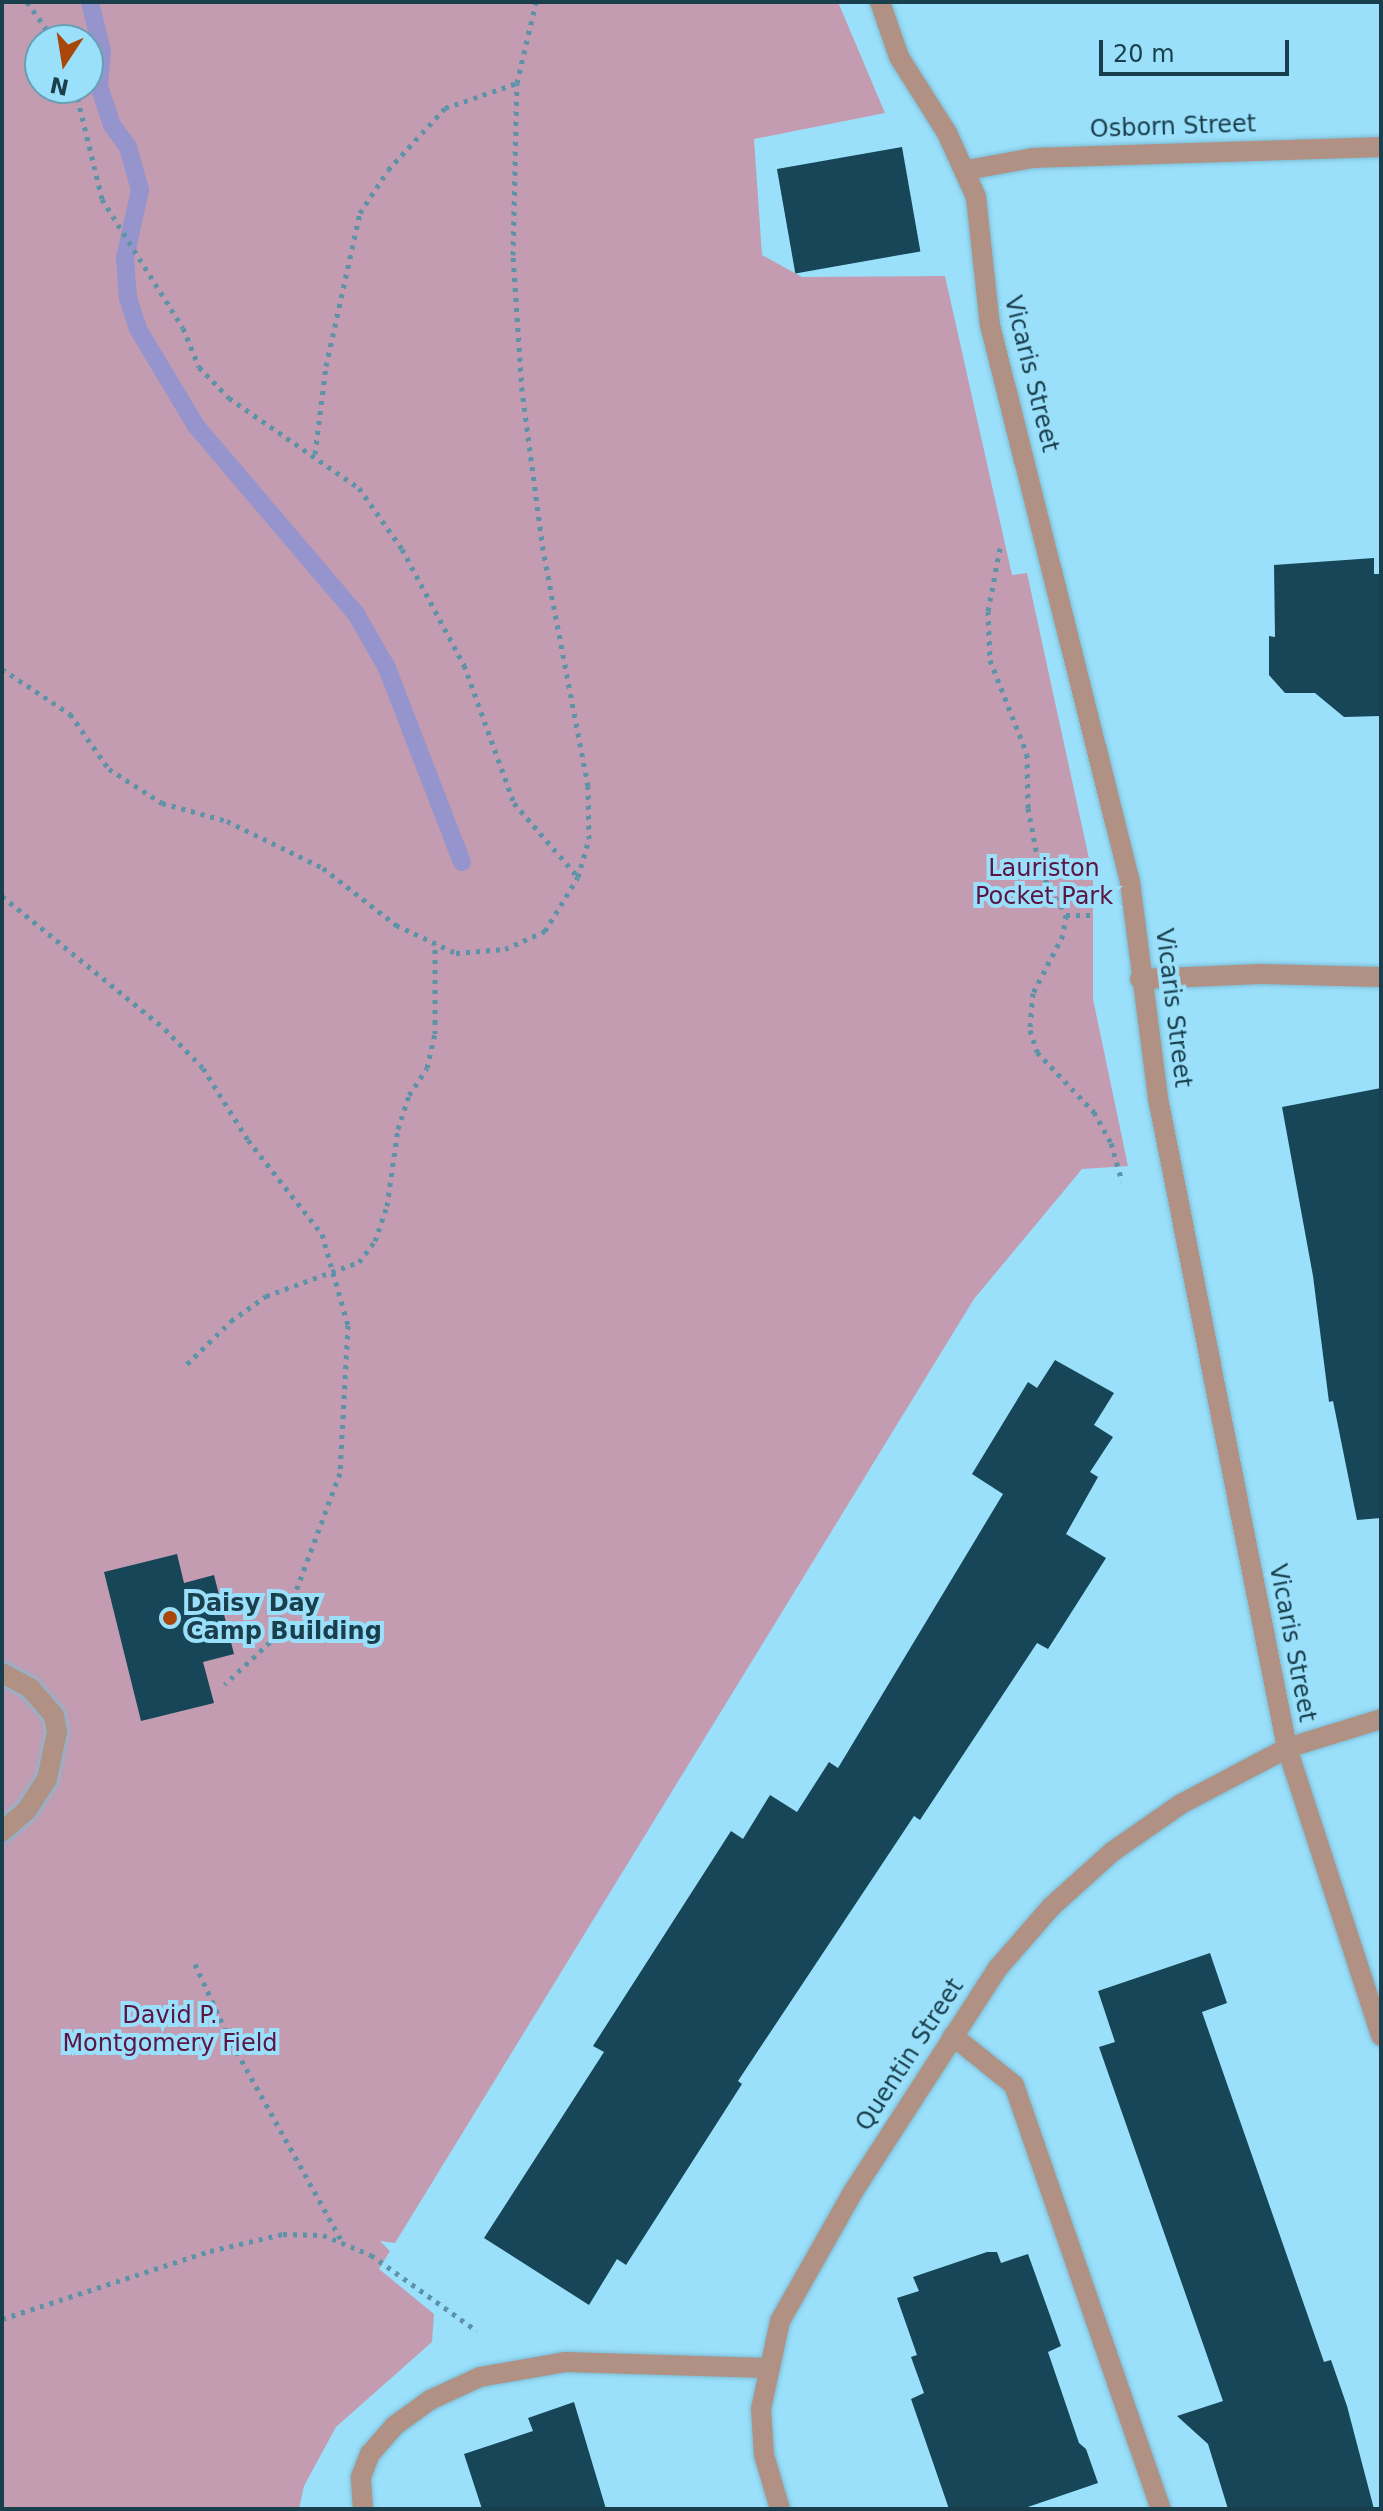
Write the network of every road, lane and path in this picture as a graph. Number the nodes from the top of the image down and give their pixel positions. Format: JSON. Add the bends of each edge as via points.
{"nodes":[{"id":1,"x":27,"y":2,"type":"edge"},
{"id":2,"x":536,"y":2,"type":"edge"},
{"id":3,"x":880,"y":2,"type":"edge"},
{"id":4,"x":43,"y":24,"type":"edge"},
{"id":5,"x":517,"y":83,"type":"junction"},
{"id":6,"x":79,"y":104,"type":"edge"},
{"id":7,"x":1381,"y":147,"type":"edge"},
{"id":8,"x":967,"y":170,"type":"junction"},
{"id":9,"x":315,"y":454,"type":"junction"},
{"id":10,"x":1034,"y":495,"type":"junction"},
{"id":11,"x":2,"y":669,"type":"edge"},
{"id":12,"x":578,"y":877,"type":"junction"},
{"id":13,"x":2,"y":896,"type":"edge"},
{"id":14,"x":435,"y":943,"type":"junction"},
{"id":15,"x":1381,"y":977,"type":"edge"},
{"id":16,"x":1140,"y":979,"type":"junction"},
{"id":17,"x":1122,"y":1181,"type":"dead end"},
{"id":18,"x":331,"y":1274,"type":"junction"},
{"id":19,"x":187,"y":1364,"type":"dead end"},
{"id":20,"x":2,"y":1673,"type":"edge"},
{"id":21,"x":225,"y":1684,"type":"dead end"},
{"id":22,"x":1381,"y":1719,"type":"edge"},
{"id":23,"x":1287,"y":1748,"type":"junction"},
{"id":24,"x":2,"y":1832,"type":"edge"},
{"id":25,"x":195,"y":1964,"type":"dead end"},
{"id":26,"x":953,"y":2036,"type":"junction"},
{"id":27,"x":1381,"y":2036,"type":"edge"},
{"id":28,"x":344,"y":2244,"type":"junction"},
{"id":29,"x":2,"y":2319,"type":"edge"},
{"id":30,"x":767,"y":2368,"type":"junction"},
{"id":31,"x":513,"y":2369,"type":"junction"},
{"id":32,"x":363,"y":2509,"type":"edge"},
{"id":33,"x":780,"y":2509,"type":"edge"},
{"id":34,"x":1161,"y":2509,"type":"edge"}],
"edges":[{"from":1,"to":4,"type":"path"},
{"from":2,"to":5,"type":"path"},
{"from":3,"to":8,"type":"street","name":"Vicaris Street","via":[[899,57]]},
{"from":5,"to":9,"type":"path","via":[[445,108],[388,170],[360,213],[326,366]]},
{"from":5,"to":12,"type":"path","via":[[513,255],[522,391],[543,550],[588,786],[589,839]]},
{"from":6,"to":9,"type":"path","via":[[102,199],[183,328],[199,367],[229,398]]},
{"from":7,"to":8,"type":"street","name":"Osborn Street","via":[[1033,158]]},
{"from":8,"to":10,"type":"street","name":"Vicaris Street","via":[[976,197],[990,325]]},
{"from":9,"to":12,"type":"path","via":[[359,488],[402,549],[474,689],[514,803]]},
{"from":10,"to":16,"type":"street","name":"Vicaris Street","via":[[1130,882]]},
{"from":10,"to":17,"type":"path","via":[[1014,512],[1002,542],[988,611],[990,660],[1027,754],[1028,808],[1040,871],[1066,915],[1063,935],[1033,993],[1030,1030],[1037,1052],[1094,1112],[1111,1143]]},
{"from":11,"to":14,"type":"path","via":[[70,714],[109,769],[162,803],[227,821],[323,868],[396,925]]},
{"from":12,"to":14,"type":"path","via":[[545,931],[505,949],[456,953]]},
{"from":13,"to":18,"type":"path","via":[[165,1029],[203,1068],[248,1140],[322,1234]]},
{"from":14,"to":18,"type":"path","via":[[435,1034],[427,1068],[409,1095],[398,1129],[387,1206],[375,1241],[359,1262]]},
{"from":15,"to":16,"type":"street"},
{"from":16,"to":23,"type":"street","name":"Vicaris Street","via":[[1158,1098]]},
{"from":18,"to":19,"type":"path","via":[[266,1296]]},
{"from":18,"to":21,"type":"path","via":[[348,1325],[340,1473],[293,1599],[258,1658]]},
{"from":20,"to":24,"type":"street","via":[[30,1688],[54,1716],[57,1732],[47,1779],[27,1810]]},
{"from":22,"to":23,"type":"street","name":"Quentin Street"},
{"from":23,"to":26,"type":"street","name":"Quentin Street","via":[[1181,1804],[1112,1852],[1051,1907],[998,1968]]},
{"from":23,"to":27,"type":"street","name":"Vicaris Street"},
{"from":25,"to":28,"type":"path","via":[[227,2034]]},
{"from":26,"to":30,"type":"street","name":"Quentin Street","via":[[796,2285]]},
{"from":26,"to":34,"type":"street","via":[[1014,2085]]},
{"from":28,"to":29,"type":"path","via":[[323,2235],[283,2234],[105,2282]]},
{"from":28,"to":31,"type":"path","via":[[371,2255],[495,2345]]},
{"from":30,"to":31,"type":"street","via":[[565,2362]]},
{"from":30,"to":33,"type":"street","name":"Quentin Street","via":[[761,2409],[764,2455]]},
{"from":31,"to":32,"type":"street","via":[[430,2400],[394,2426],[370,2454],[361,2477]]}]}
